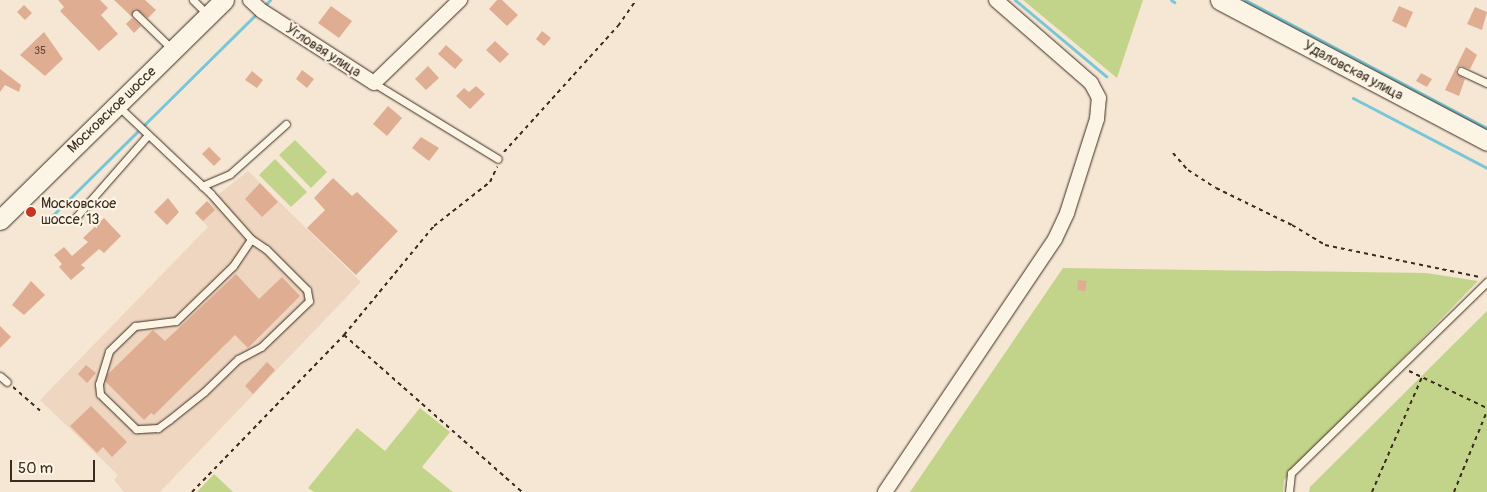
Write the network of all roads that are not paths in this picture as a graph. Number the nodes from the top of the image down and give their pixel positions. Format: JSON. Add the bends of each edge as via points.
{"nodes":[{"id":1,"x":194,"y":0,"type":"edge"},
{"id":2,"x":224,"y":0,"type":"edge"},
{"id":3,"x":250,"y":0,"type":"edge"},
{"id":4,"x":460,"y":0,"type":"edge"},
{"id":5,"x":996,"y":0,"type":"edge"},
{"id":6,"x":1220,"y":0,"type":"edge"},
{"id":7,"x":136,"y":14,"type":"dead end"},
{"id":8,"x":208,"y":15,"type":"junction"},
{"id":9,"x":173,"y":50,"type":"junction"},
{"id":10,"x":1461,"y":71,"type":"dead end"},
{"id":11,"x":1487,"y":83,"type":"edge"},
{"id":12,"x":374,"y":84,"type":"junction"},
{"id":13,"x":117,"y":104,"type":"junction"},
{"id":14,"x":286,"y":124,"type":"dead end"},
{"id":15,"x":148,"y":135,"type":"junction"},
{"id":16,"x":1487,"y":141,"type":"edge"},
{"id":17,"x":498,"y":159,"type":"road end"},
{"id":18,"x":202,"y":186,"type":"junction"},
{"id":19,"x":76,"y":217,"type":"dead end"},
{"id":20,"x":0,"y":220,"type":"edge"},
{"id":21,"x":251,"y":239,"type":"junction"},
{"id":22,"x":1487,"y":280,"type":"edge"},
{"id":23,"x":0,"y":376,"type":"edge"},
{"id":24,"x":7,"y":382,"type":"road end"},
{"id":25,"x":885,"y":492,"type":"edge"},
{"id":26,"x":1289,"y":492,"type":"edge"}],
"edges":[{"from":1,"to":8,"type":"lane"},
{"from":2,"to":8,"type":"main road","name":"Московское шоссе"},
{"from":3,"to":12,"type":"street","name":"Угловая улица"},
{"from":4,"to":12,"type":"street","name":"Угловая улица"},
{"from":5,"to":25,"type":"street","via":[[1091,83],[1099,98],[1097,118],[1067,213],[1055,239]]},
{"from":6,"to":16,"type":"main road","name":"Удаловская улица"},
{"from":7,"to":9,"type":"lane"},
{"from":8,"to":9,"type":"main road","name":"Московское шоссе"},
{"from":9,"to":13,"type":"main road","name":"Московское шоссе"},
{"from":10,"to":11,"type":"lane"},
{"from":12,"to":17,"type":"lane"},
{"from":13,"to":15,"type":"lane"},
{"from":13,"to":20,"type":"main road","name":"Московское шоссе"},
{"from":14,"to":18,"type":"lane","via":[[230,174]]},
{"from":15,"to":18,"type":"lane"},
{"from":15,"to":19,"type":"lane"},
{"from":18,"to":21,"type":"lane"},
{"from":21,"to":21,"type":"lane","via":[[266,249],[307,290],[309,301],[261,347],[238,359],[169,420],[158,428],[136,429],[100,394],[99,384],[109,351],[135,326],[176,321],[233,266]]},
{"from":22,"to":26,"type":"lane","via":[[1402,368],[1292,473]]},
{"from":23,"to":24,"type":"lane"}]}
